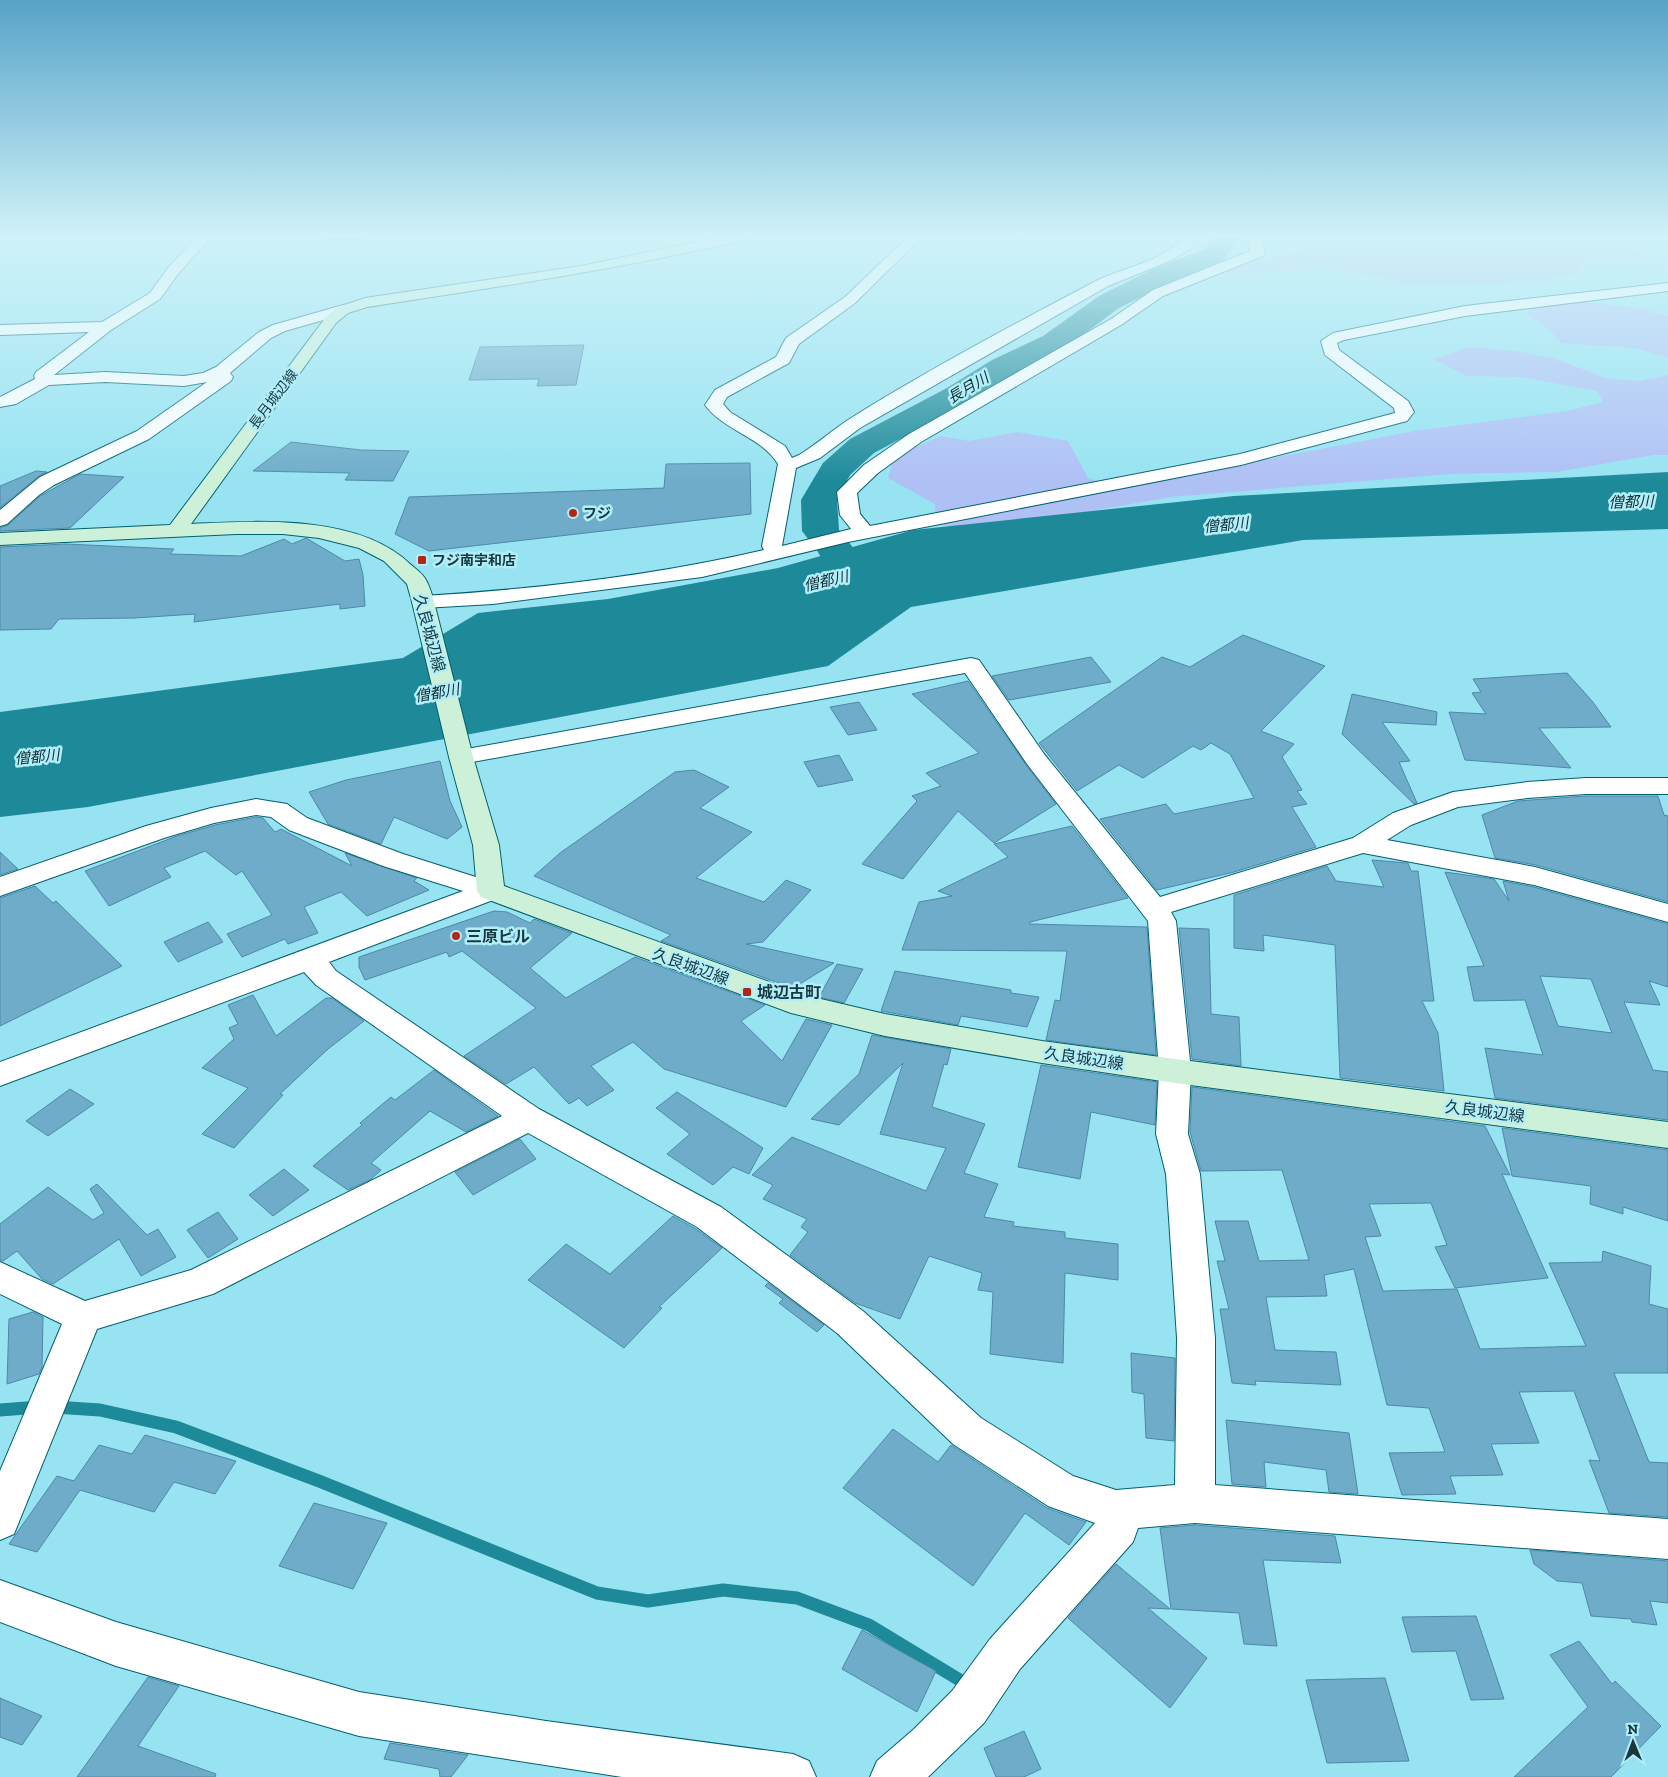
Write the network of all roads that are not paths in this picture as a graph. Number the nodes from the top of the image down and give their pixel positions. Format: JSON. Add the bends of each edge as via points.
{"nodes":[{"id":1,"x":119,"y":318,"type":"edge"},
{"id":2,"x":315,"y":318,"type":"edge"},
{"id":3,"x":334,"y":318,"type":"edge"},
{"id":4,"x":825,"y":318,"type":"edge"},
{"id":5,"x":1041,"y":318,"type":"edge"},
{"id":6,"x":1122,"y":318,"type":"edge"},
{"id":7,"x":1430,"y":318,"type":"edge"},
{"id":8,"x":105,"y":327,"type":"junction"},
{"id":9,"x":0,"y":330,"type":"edge"},
{"id":10,"x":222,"y":371,"type":"junction"},
{"id":11,"x":45,"y":380,"type":"junction"},
{"id":12,"x":0,"y":402,"type":"edge"},
{"id":13,"x":787,"y":464,"type":"junction"},
{"id":14,"x":0,"y":520,"type":"edge"},
{"id":15,"x":175,"y":532,"type":"junction"},
{"id":16,"x":856,"y":535,"type":"junction"},
{"id":17,"x":0,"y":540,"type":"edge"},
{"id":18,"x":782,"y":553,"type":"junction"},
{"id":19,"x":424,"y":607,"type":"junction"},
{"id":20,"x":460,"y":753,"type":"junction"},
{"id":21,"x":1668,"y":786,"type":"edge"},
{"id":22,"x":1362,"y":844,"type":"junction"},
{"id":23,"x":0,"y":887,"type":"edge"},
{"id":24,"x":491,"y":892,"type":"junction"},
{"id":25,"x":1154,"y":908,"type":"junction"},
{"id":26,"x":1668,"y":913,"type":"edge"},
{"id":27,"x":309,"y":958,"type":"junction"},
{"id":28,"x":1175,"y":1070,"type":"junction"},
{"id":29,"x":0,"y":1074,"type":"edge"},
{"id":30,"x":528,"y":1118,"type":"junction"},
{"id":31,"x":1668,"y":1135,"type":"edge"},
{"id":32,"x":0,"y":1277,"type":"edge"},
{"id":33,"x":83,"y":1317,"type":"junction"},
{"id":34,"x":1195,"y":1503,"type":"junction"},
{"id":35,"x":1116,"y":1510,"type":"junction"},
{"id":36,"x":0,"y":1520,"type":"edge"},
{"id":37,"x":1668,"y":1539,"type":"edge"},
{"id":38,"x":0,"y":1601,"type":"edge"},
{"id":39,"x":793,"y":1777,"type":"edge"},
{"id":40,"x":892,"y":1777,"type":"edge"}],
"edges":[{"from":1,"to":8,"type":"street"},
{"from":2,"to":10,"type":"street","via":[[279,328],[265,336]]},
{"from":3,"to":15,"type":"main road","name":"長月城辺線"},
{"from":4,"to":13,"type":"street","via":[[792,341],[783,360],[721,394],[714,405],[724,416],[779,450]]},
{"from":5,"to":13,"type":"street","via":[[852,426],[807,458]]},
{"from":6,"to":16,"type":"street","via":[[915,438],[871,469],[847,492]]},
{"from":7,"to":16,"type":"street","via":[[1339,336],[1329,341],[1331,352],[1402,405],[1405,412],[1401,417],[1241,459]]},
{"from":8,"to":9,"type":"street"},
{"from":8,"to":11,"type":"street","via":[[42,376]]},
{"from":10,"to":11,"type":"street","via":[[184,381]]},
{"from":10,"to":14,"type":"street","via":[[225,377],[160,425],[47,481],[32,490]]},
{"from":11,"to":12,"type":"street","via":[[10,400]]},
{"from":13,"to":18,"type":"street","via":[[772,546]]},
{"from":15,"to":17,"type":"main road","name":"久良城辺線"},
{"from":15,"to":19,"type":"main road","name":"久良城辺線","via":[[283,528],[320,532],[366,544],[391,557],[417,582]]},
{"from":16,"to":18,"type":"street"},
{"from":18,"to":19,"type":"street","via":[[692,572]]},
{"from":19,"to":20,"type":"main road","name":"久良城辺線"},
{"from":20,"to":24,"type":"main road","name":"久良城辺線","via":[[486,845]]},
{"from":20,"to":25,"type":"street","via":[[971,665],[1064,798]]},
{"from":21,"to":22,"type":"street","via":[[1586,786],[1453,800],[1402,819]]},
{"from":22,"to":25,"type":"street"},
{"from":22,"to":26,"type":"street","via":[[1535,876]]},
{"from":23,"to":24,"type":"street","via":[[155,832],[211,816],[256,808],[278,810],[307,828]]},
{"from":24,"to":27,"type":"street"},
{"from":24,"to":28,"type":"main road","name":"久良城辺線","via":[[802,1005],[894,1026],[1042,1052]]},
{"from":25,"to":28,"type":"street","via":[[1162,921],[1167,955]]},
{"from":27,"to":29,"type":"street"},
{"from":27,"to":30,"type":"street","via":[[326,978]]},
{"from":28,"to":31,"type":"main road","name":"久良城辺線"},
{"from":28,"to":34,"type":"street","via":[[1172,1134],[1183,1174],[1196,1338]]},
{"from":30,"to":33,"type":"street","via":[[200,1283]]},
{"from":30,"to":35,"type":"street","via":[[709,1217],[850,1322],[967,1431],[1062,1492]]},
{"from":32,"to":33,"type":"street"},
{"from":33,"to":36,"type":"street"},
{"from":34,"to":35,"type":"street"},
{"from":34,"to":37,"type":"street"},
{"from":35,"to":40,"type":"street","via":[[1118,1528],[1005,1654],[968,1707]]},
{"from":38,"to":39,"type":"street","via":[[116,1644],[360,1714],[546,1744]]}]}
